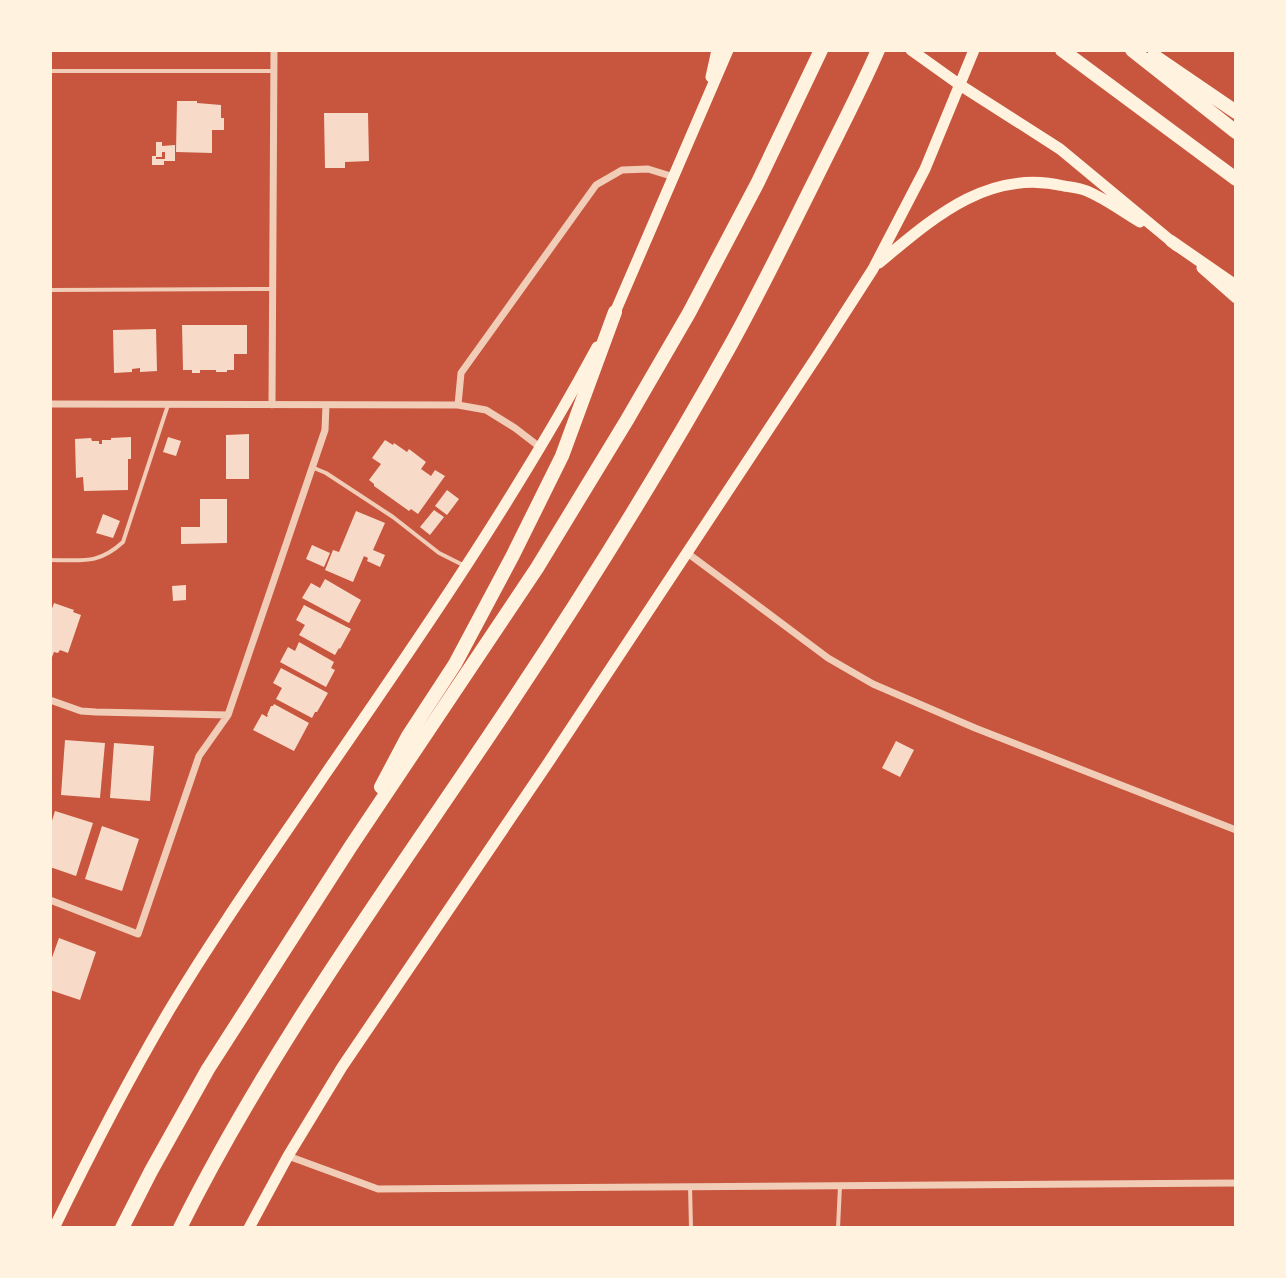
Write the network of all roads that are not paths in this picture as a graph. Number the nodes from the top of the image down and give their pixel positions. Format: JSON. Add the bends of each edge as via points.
{"nodes":[{"id":1,"x":274,"y":50,"type":"edge"},
{"id":2,"x":717,"y":50,"type":"edge"},
{"id":3,"x":728,"y":50,"type":"edge"},
{"id":4,"x":821,"y":50,"type":"edge"},
{"id":5,"x":878,"y":50,"type":"edge"},
{"id":6,"x":911,"y":50,"type":"edge"},
{"id":7,"x":974,"y":50,"type":"edge"},
{"id":8,"x":1062,"y":50,"type":"edge"},
{"id":9,"x":1132,"y":50,"type":"edge"},
{"id":10,"x":1145,"y":50,"type":"edge"},
{"id":11,"x":50,"y":71,"type":"edge"},
{"id":12,"x":274,"y":71,"type":"junction"},
{"id":13,"x":960,"y":85,"type":"junction"},
{"id":14,"x":704,"y":108,"type":"junction"},
{"id":15,"x":1236,"y":112,"type":"edge"},
{"id":16,"x":1236,"y":132,"type":"edge"},
{"id":17,"x":674,"y":177,"type":"junction"},
{"id":18,"x":1236,"y":179,"type":"edge"},
{"id":19,"x":1171,"y":241,"type":"junction"},
{"id":20,"x":873,"y":269,"type":"junction"},
{"id":21,"x":1236,"y":286,"type":"edge"},
{"id":22,"x":273,"y":289,"type":"junction"},
{"id":23,"x":50,"y":290,"type":"edge"},
{"id":24,"x":1236,"y":298,"type":"edge"},
{"id":25,"x":615,"y":312,"type":"junction"},
{"id":26,"x":50,"y":404,"type":"edge"},
{"id":27,"x":168,"y":405,"type":"junction"},
{"id":28,"x":272,"y":405,"type":"junction"},
{"id":29,"x":326,"y":405,"type":"junction"},
{"id":30,"x":458,"y":405,"type":"junction"},
{"id":31,"x":541,"y":448,"type":"junction"},
{"id":32,"x":312,"y":467,"type":"junction"},
{"id":33,"x":686,"y":552,"type":"junction"},
{"id":34,"x":50,"y":560,"type":"edge"},
{"id":35,"x":466,"y":566,"type":"junction"},
{"id":36,"x":50,"y":700,"type":"edge"},
{"id":37,"x":228,"y":715,"type":"junction"},
{"id":38,"x":1236,"y":830,"type":"edge"},
{"id":39,"x":351,"y":846,"type":"junction"},
{"id":40,"x":50,"y":900,"type":"edge"},
{"id":41,"x":288,"y":1156,"type":"junction"},
{"id":42,"x":1236,"y":1183,"type":"edge"},
{"id":43,"x":841,"y":1185,"type":"junction"},
{"id":44,"x":690,"y":1186,"type":"junction"},
{"id":45,"x":54,"y":1228,"type":"edge"},
{"id":46,"x":122,"y":1228,"type":"edge"},
{"id":47,"x":180,"y":1228,"type":"edge"},
{"id":48,"x":249,"y":1228,"type":"edge"},
{"id":49,"x":691,"y":1228,"type":"edge"},
{"id":50,"x":838,"y":1228,"type":"edge"}],
"edges":[{"from":1,"to":12,"type":"street"},
{"from":2,"to":14,"type":"main road"},
{"from":3,"to":14,"type":"main road"},
{"from":4,"to":39,"type":"highway","via":[[758,182],[627,420],[537,568]]},
{"from":5,"to":47,"type":"highway","via":[[731,344],[662,464],[271,1064]]},
{"from":6,"to":13,"type":"main road"},
{"from":7,"to":13,"type":"main road"},
{"from":8,"to":18,"type":"highway"},
{"from":9,"to":16,"type":"highway"},
{"from":10,"to":15,"type":"highway"},
{"from":11,"to":12,"type":"lane"},
{"from":12,"to":22,"type":"street"},
{"from":13,"to":19,"type":"main road","via":[[1060,149]]},
{"from":13,"to":20,"type":"main road","via":[[925,169]]},
{"from":14,"to":17,"type":"main road"},
{"from":17,"to":25,"type":"main road"},
{"from":17,"to":30,"type":"street","via":[[648,169],[622,170],[596,185],[461,373]]},
{"from":19,"to":20,"type":"main road","via":[[1087,191],[1045,181],[991,188],[962,201],[933,218]]},
{"from":19,"to":21,"type":"main road"},
{"from":19,"to":24,"type":"main road"},
{"from":20,"to":33,"type":"main road"},
{"from":22,"to":23,"type":"lane"},
{"from":22,"to":28,"type":"street"},
{"from":25,"to":31,"type":"main road"},
{"from":25,"to":39,"type":"highway","via":[[562,456],[455,664],[408,736]]},
{"from":26,"to":27,"type":"street"},
{"from":27,"to":28,"type":"street"},
{"from":27,"to":34,"type":"lane","via":[[123,542],[96,560]]},
{"from":28,"to":29,"type":"street"},
{"from":29,"to":30,"type":"street"},
{"from":29,"to":32,"type":"street","via":[[325,430]]},
{"from":30,"to":31,"type":"street","via":[[486,410]]},
{"from":31,"to":35,"type":"main road"},
{"from":32,"to":35,"type":"lane"},
{"from":32,"to":37,"type":"street"},
{"from":33,"to":38,"type":"street","via":[[828,658],[873,684]]},
{"from":33,"to":41,"type":"main road"},
{"from":35,"to":45,"type":"main road","via":[[171,1007],[106,1121]]},
{"from":36,"to":37,"type":"street","via":[[81,711]]},
{"from":37,"to":40,"type":"street","via":[[199,756],[138,934]]},
{"from":39,"to":46,"type":"highway","via":[[208,1069]]},
{"from":41,"to":44,"type":"street","via":[[378,1189]]},
{"from":41,"to":48,"type":"main road"},
{"from":42,"to":43,"type":"street"},
{"from":43,"to":44,"type":"street"},
{"from":43,"to":50,"type":"lane"},
{"from":44,"to":49,"type":"lane"}]}
